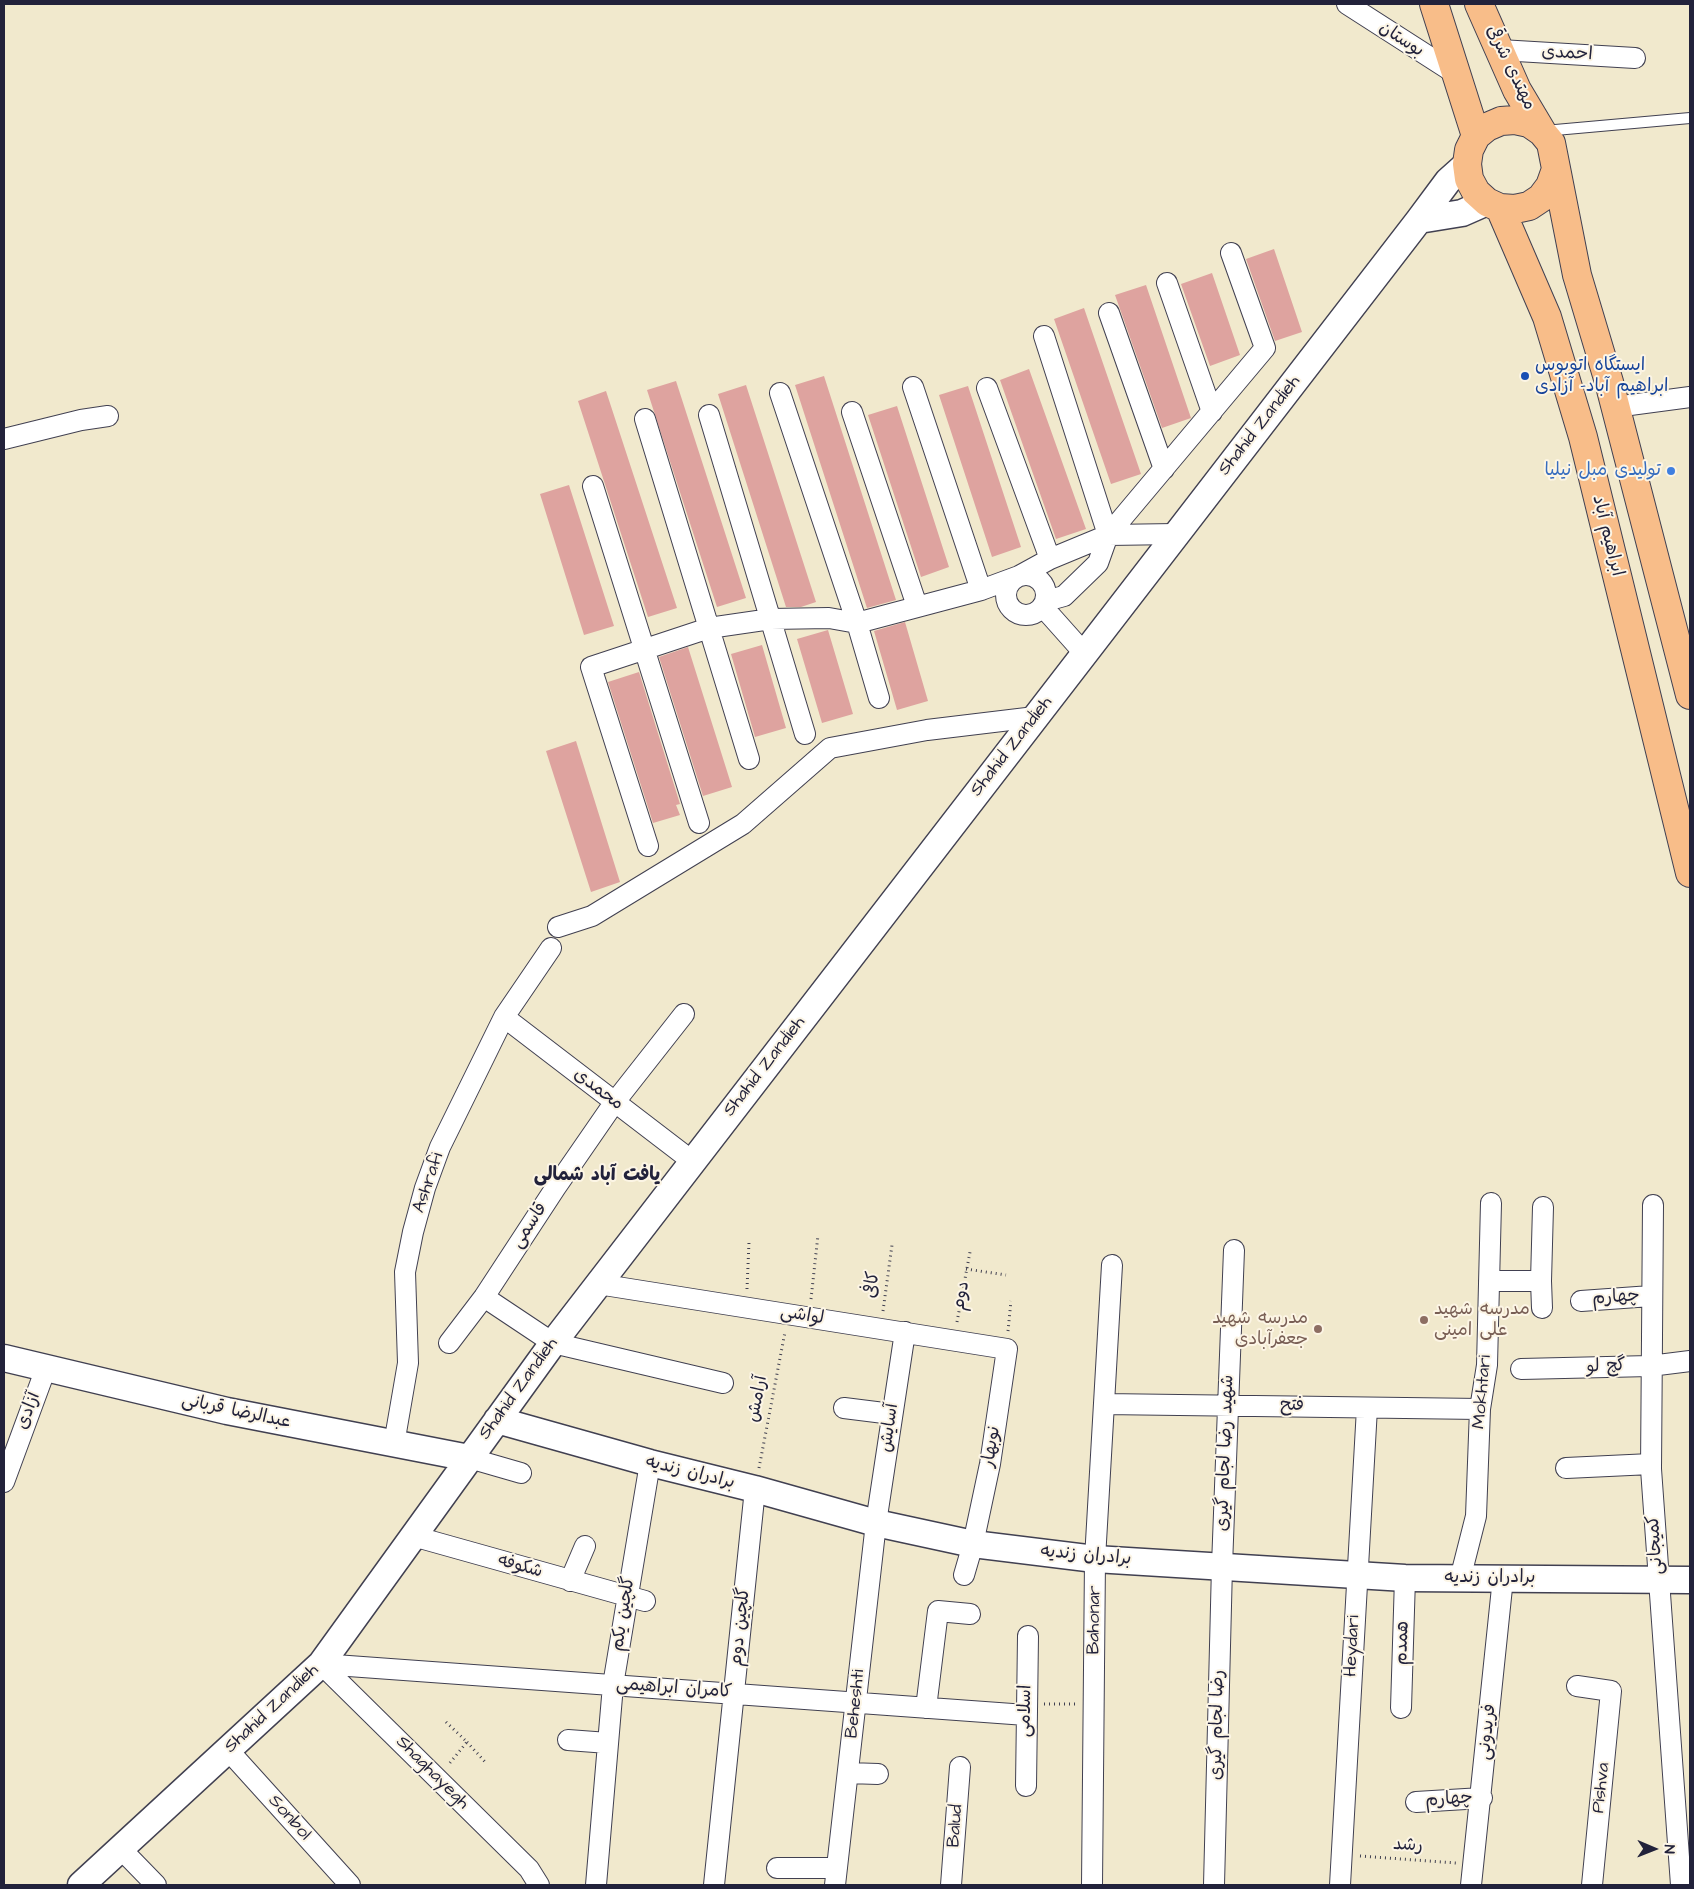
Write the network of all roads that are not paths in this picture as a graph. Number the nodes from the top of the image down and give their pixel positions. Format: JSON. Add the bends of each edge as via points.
{"nodes":[{"id":1,"x":1347,"y":4,"type":"edge"},
{"id":2,"x":1434,"y":4,"type":"edge"},
{"id":3,"x":1479,"y":4,"type":"edge"},
{"id":4,"x":1500,"y":50,"type":"junction"},
{"id":5,"x":1635,"y":58,"type":"dead end"},
{"id":6,"x":1456,"y":74,"type":"junction"},
{"id":7,"x":1690,"y":118,"type":"edge"},
{"id":8,"x":1542,"y":132,"type":"junction"},
{"id":9,"x":1476,"y":136,"type":"junction"},
{"id":10,"x":1466,"y":164,"type":"junction"},
{"id":11,"x":1555,"y":172,"type":"junction"},
{"id":12,"x":1493,"y":205,"type":"junction"},
{"id":13,"x":1418,"y":220,"type":"junction"},
{"id":14,"x":1231,"y":253,"type":"dead end"},
{"id":15,"x":1166,"y":283,"type":"dead end"},
{"id":16,"x":1109,"y":313,"type":"dead end"},
{"id":17,"x":1044,"y":336,"type":"dead end"},
{"id":18,"x":913,"y":387,"type":"dead end"},
{"id":19,"x":987,"y":388,"type":"dead end"},
{"id":20,"x":780,"y":393,"type":"dead end"},
{"id":21,"x":1690,"y":397,"type":"edge"},
{"id":22,"x":1615,"y":407,"type":"junction"},
{"id":23,"x":852,"y":412,"type":"dead end"},
{"id":24,"x":1212,"y":412,"type":"junction"},
{"id":25,"x":709,"y":415,"type":"dead end"},
{"id":26,"x":108,"y":416,"type":"dead end"},
{"id":27,"x":645,"y":419,"type":"dead end"},
{"id":28,"x":4,"y":439,"type":"edge"},
{"id":29,"x":1164,"y":469,"type":"junction"},
{"id":30,"x":593,"y":486,"type":"dead end"},
{"id":31,"x":1176,"y":534,"type":"junction"},
{"id":32,"x":1108,"y":535,"type":"junction"},
{"id":33,"x":1050,"y":559,"type":"junction"},
{"id":34,"x":1019,"y":576,"type":"junction"},
{"id":35,"x":981,"y":590,"type":"junction"},
{"id":36,"x":1044,"y":604,"type":"junction"},
{"id":37,"x":917,"y":606,"type":"junction"},
{"id":38,"x":771,"y":618,"type":"junction"},
{"id":39,"x":857,"y":623,"type":"junction"},
{"id":40,"x":709,"y":628,"type":"junction"},
{"id":41,"x":644,"y":648,"type":"junction"},
{"id":42,"x":1084,"y":653,"type":"junction"},
{"id":43,"x":1690,"y":695,"type":"edge"},
{"id":44,"x":880,"y":698,"type":"dead end"},
{"id":45,"x":1035,"y":717,"type":"junction"},
{"id":46,"x":806,"y":734,"type":"dead end"},
{"id":47,"x":748,"y":759,"type":"dead end"},
{"id":48,"x":699,"y":823,"type":"dead end"},
{"id":49,"x":648,"y":846,"type":"dead end"},
{"id":50,"x":1690,"y":873,"type":"edge"},
{"id":51,"x":558,"y":927,"type":"dead end"},
{"id":52,"x":551,"y":948,"type":"dead end"},
{"id":53,"x":684,"y":1014,"type":"dead end"},
{"id":54,"x":504,"y":1017,"type":"junction"},
{"id":55,"x":614,"y":1103,"type":"junction"},
{"id":56,"x":692,"y":1161,"type":"junction"},
{"id":57,"x":1491,"y":1204,"type":"dead end"},
{"id":58,"x":1652,"y":1205,"type":"dead end"},
{"id":59,"x":1543,"y":1207,"type":"dead end"},
{"id":60,"x":1234,"y":1250,"type":"dead end"},
{"id":61,"x":1112,"y":1265,"type":"dead end"},
{"id":62,"x":1489,"y":1281,"type":"junction"},
{"id":63,"x":1541,"y":1281,"type":"junction"},
{"id":64,"x":598,"y":1284,"type":"junction"},
{"id":65,"x":1651,"y":1296,"type":"junction"},
{"id":66,"x":484,"y":1297,"type":"junction"},
{"id":67,"x":1581,"y":1301,"type":"dead end"},
{"id":68,"x":1542,"y":1308,"type":"dead end"},
{"id":69,"x":905,"y":1332,"type":"junction"},
{"id":70,"x":449,"y":1343,"type":"dead end"},
{"id":71,"x":552,"y":1343,"type":"junction"},
{"id":72,"x":1007,"y":1349,"type":"joint"},
{"id":73,"x":4,"y":1358,"type":"edge"},
{"id":74,"x":1690,"y":1361,"type":"edge"},
{"id":75,"x":1650,"y":1366,"type":"junction"},
{"id":76,"x":46,"y":1368,"type":"junction"},
{"id":77,"x":1521,"y":1369,"type":"dead end"},
{"id":78,"x":723,"y":1383,"type":"dead end"},
{"id":79,"x":1104,"y":1404,"type":"junction"},
{"id":80,"x":1228,"y":1406,"type":"junction"},
{"id":81,"x":844,"y":1408,"type":"dead end"},
{"id":82,"x":1367,"y":1408,"type":"junction"},
{"id":83,"x":1480,"y":1409,"type":"junction"},
{"id":84,"x":892,"y":1414,"type":"junction"},
{"id":85,"x":497,"y":1420,"type":"junction"},
{"id":86,"x":394,"y":1444,"type":"junction"},
{"id":87,"x":10,"y":1446,"type":"edge"},
{"id":88,"x":469,"y":1458,"type":"junction"},
{"id":89,"x":650,"y":1463,"type":"junction"},
{"id":90,"x":1651,"y":1464,"type":"junction"},
{"id":91,"x":1566,"y":1468,"type":"dead end"},
{"id":92,"x":521,"y":1474,"type":"dead end"},
{"id":93,"x":4,"y":1482,"type":"edge"},
{"id":94,"x":755,"y":1489,"type":"junction"},
{"id":95,"x":876,"y":1523,"type":"junction"},
{"id":96,"x":413,"y":1536,"type":"junction"},
{"id":97,"x":973,"y":1544,"type":"junction"},
{"id":98,"x":585,"y":1546,"type":"dead end"},
{"id":99,"x":1095,"y":1559,"type":"junction"},
{"id":100,"x":1222,"y":1566,"type":"junction"},
{"id":101,"x":964,"y":1574,"type":"dead end"},
{"id":102,"x":1357,"y":1575,"type":"junction"},
{"id":103,"x":1405,"y":1578,"type":"junction"},
{"id":104,"x":1460,"y":1578,"type":"junction"},
{"id":105,"x":1504,"y":1578,"type":"junction"},
{"id":106,"x":1659,"y":1580,"type":"junction"},
{"id":107,"x":1690,"y":1580,"type":"edge"},
{"id":108,"x":570,"y":1581,"type":"junction"},
{"id":109,"x":636,"y":1599,"type":"junction"},
{"id":110,"x":970,"y":1614,"type":"dead end"},
{"id":111,"x":1028,"y":1636,"type":"dead end"},
{"id":112,"x":321,"y":1664,"type":"junction"},
{"id":113,"x":613,"y":1685,"type":"junction"},
{"id":114,"x":1577,"y":1686,"type":"dead end"},
{"id":115,"x":735,"y":1694,"type":"junction"},
{"id":116,"x":856,"y":1702,"type":"junction"},
{"id":117,"x":926,"y":1708,"type":"junction"},
{"id":118,"x":1401,"y":1708,"type":"dead end"},
{"id":119,"x":1026,"y":1710,"type":"junction"},
{"id":120,"x":568,"y":1740,"type":"dead end"},
{"id":121,"x":608,"y":1742,"type":"junction"},
{"id":122,"x":228,"y":1750,"type":"junction"},
{"id":123,"x":960,"y":1767,"type":"dead end"},
{"id":124,"x":848,"y":1773,"type":"junction"},
{"id":125,"x":878,"y":1774,"type":"dead end"},
{"id":126,"x":1026,"y":1786,"type":"dead end"},
{"id":127,"x":1482,"y":1798,"type":"junction"},
{"id":128,"x":1416,"y":1802,"type":"dead end"},
{"id":129,"x":121,"y":1849,"type":"junction"},
{"id":130,"x":777,"y":1868,"type":"dead end"},
{"id":131,"x":836,"y":1877,"type":"edge"},
{"id":132,"x":81,"y":1885,"type":"edge"},
{"id":133,"x":156,"y":1885,"type":"edge"},
{"id":134,"x":350,"y":1885,"type":"edge"},
{"id":135,"x":539,"y":1885,"type":"edge"},
{"id":136,"x":596,"y":1885,"type":"edge"},
{"id":137,"x":714,"y":1885,"type":"edge"},
{"id":138,"x":951,"y":1885,"type":"edge"},
{"id":139,"x":1092,"y":1885,"type":"edge"},
{"id":140,"x":1214,"y":1885,"type":"edge"},
{"id":141,"x":1340,"y":1885,"type":"edge"},
{"id":142,"x":1471,"y":1885,"type":"edge"},
{"id":143,"x":1592,"y":1885,"type":"edge"},
{"id":144,"x":1681,"y":1885,"type":"edge"}],
"edges":[{"from":1,"to":6,"type":"street","name":"بوستان"},
{"from":2,"to":6,"type":"main road"},
{"from":3,"to":4,"type":"main road","name":"مهتدی شرقی"},
{"from":4,"to":5,"type":"street","name":"احمدی"},
{"from":4,"to":8,"type":"main road","name":"مهتدی شرقی","via":[[1517,90]]},
{"from":6,"to":9,"type":"main road"},
{"from":7,"to":8,"type":"lane"},
{"from":8,"to":9,"type":"main road","via":[[1530,123],[1515,120],[1501,121]]},
{"from":8,"to":11,"type":"main road","via":[[1551,143]]},
{"from":9,"to":10,"type":"main road"},
{"from":10,"to":12,"type":"main road","via":[[1476,192]]},
{"from":10,"to":13,"type":"street","name":"Shahid Zandieh","via":[[1448,181]]},
{"from":11,"to":12,"type":"main road","via":[[1541,198],[1529,206],[1515,209]]},
{"from":11,"to":22,"type":"main road","via":[[1577,275]]},
{"from":12,"to":13,"type":"street"},
{"from":12,"to":50,"type":"main road","name":"ابراهیم آباد","via":[[1547,317],[1583,437]]},
{"from":13,"to":31,"type":"street","name":"Shahid Zandieh"},
{"from":14,"to":24,"type":"street","via":[[1265,348]]},
{"from":15,"to":24,"type":"street"},
{"from":16,"to":29,"type":"street"},
{"from":17,"to":32,"type":"street"},
{"from":18,"to":35,"type":"street"},
{"from":19,"to":33,"type":"street"},
{"from":20,"to":39,"type":"street"},
{"from":21,"to":22,"type":"street"},
{"from":22,"to":43,"type":"main road"},
{"from":23,"to":37,"type":"street"},
{"from":24,"to":29,"type":"street"},
{"from":25,"to":38,"type":"street"},
{"from":26,"to":28,"type":"street"},
{"from":27,"to":40,"type":"street"},
{"from":29,"to":32,"type":"street"},
{"from":30,"to":41,"type":"street"},
{"from":31,"to":32,"type":"street"},
{"from":31,"to":42,"type":"street","name":"Shahid Zandieh"},
{"from":32,"to":33,"type":"street"},
{"from":32,"to":36,"type":"street","via":[[1098,563],[1064,596]]},
{"from":33,"to":34,"type":"street"},
{"from":34,"to":35,"type":"street"},
{"from":34,"to":36,"type":"street","via":[[1032,575],[1042,582],[1046,594]]},
{"from":34,"to":36,"type":"street","via":[[1008,584],[1006,591],[1012,610],[1025,616],[1032,615]]},
{"from":35,"to":37,"type":"street"},
{"from":36,"to":42,"type":"street"},
{"from":37,"to":39,"type":"street"},
{"from":38,"to":39,"type":"street","via":[[829,618]]},
{"from":38,"to":40,"type":"street"},
{"from":38,"to":46,"type":"street"},
{"from":39,"to":44,"type":"street"},
{"from":40,"to":41,"type":"street"},
{"from":40,"to":47,"type":"street"},
{"from":41,"to":48,"type":"street"},
{"from":41,"to":49,"type":"street","via":[[591,667]]},
{"from":42,"to":45,"type":"street","name":"Shahid Zandieh"},
{"from":45,"to":51,"type":"street","via":[[927,730],[830,748],[743,824],[592,916]]},
{"from":45,"to":56,"type":"street","name":"Shahid Zandieh"},
{"from":52,"to":54,"type":"street","name":"Ashrafi"},
{"from":53,"to":55,"type":"street","name":"قاسمی"},
{"from":54,"to":55,"type":"street","name":"محمدی"},
{"from":54,"to":86,"type":"street","name":"Ashrafi","via":[[440,1147],[412,1232],[406,1272],[408,1363]]},
{"from":55,"to":56,"type":"street","name":"محمدی"},
{"from":55,"to":66,"type":"street","name":"قاسمی"},
{"from":56,"to":64,"type":"street","name":"Shahid Zandieh"},
{"from":57,"to":62,"type":"street","name":"Mokhtari"},
{"from":58,"to":65,"type":"street","name":"کمیجانی"},
{"from":59,"to":63,"type":"street"},
{"from":60,"to":80,"type":"street","name":"شهید رضا لجام گیری"},
{"from":61,"to":79,"type":"street","name":"Bahonar"},
{"from":62,"to":63,"type":"street"},
{"from":62,"to":83,"type":"street","name":"Mokhtari","via":[[1487,1365]]},
{"from":63,"to":68,"type":"street"},
{"from":64,"to":69,"type":"street","name":"لواشی"},
{"from":64,"to":71,"type":"street","name":"Shahid Zandieh"},
{"from":65,"to":67,"type":"street","name":"چهارم"},
{"from":65,"to":75,"type":"street","name":"کمیجانی"},
{"from":66,"to":70,"type":"street","name":"قاسمی"},
{"from":66,"to":71,"type":"street"},
{"from":69,"to":72,"type":"street","name":"لواشی"},
{"from":69,"to":84,"type":"street","name":"آسایش"},
{"from":71,"to":78,"type":"street"},
{"from":71,"to":85,"type":"street","name":"Shahid Zandieh"},
{"from":72,"to":97,"type":"street","name":"نوبهار","via":[[990,1464]]},
{"from":73,"to":76,"type":"street","name":"عبدالرضا قربانی"},
{"from":74,"to":75,"type":"street","name":"گچ لو"},
{"from":75,"to":77,"type":"street","name":"گچ لو"},
{"from":75,"to":90,"type":"street","name":"کمیجانی"},
{"from":76,"to":86,"type":"street","name":"عبدالرضا قربانی","via":[[227,1411]]},
{"from":76,"to":87,"type":"street","name":"آزادی"},
{"from":79,"to":80,"type":"street","name":"فتح"},
{"from":79,"to":99,"type":"street","name":"Bahonar"},
{"from":80,"to":82,"type":"street","name":"فتح"},
{"from":80,"to":100,"type":"street","name":"شهید رضا لجام گیری"},
{"from":81,"to":84,"type":"street"},
{"from":82,"to":83,"type":"street","name":"فتح"},
{"from":82,"to":102,"type":"street","name":"Heydari"},
{"from":83,"to":104,"type":"street","name":"Mokhtari","via":[[1476,1516]]},
{"from":84,"to":95,"type":"street","name":"آسایش"},
{"from":85,"to":88,"type":"street","name":"Shahid Zandieh"},
{"from":85,"to":89,"type":"street","name":"برادران زندیه"},
{"from":86,"to":88,"type":"street","name":"عبدالرضا قربانی"},
{"from":87,"to":93,"type":"street","name":"آزادی"},
{"from":88,"to":92,"type":"street"},
{"from":88,"to":96,"type":"street","name":"Shahid Zandieh"},
{"from":89,"to":94,"type":"street","name":"برادران زندیه"},
{"from":89,"to":109,"type":"street","name":"گلچین یکم"},
{"from":90,"to":91,"type":"street"},
{"from":90,"to":106,"type":"street","name":"کمیجانی"},
{"from":94,"to":95,"type":"street","name":"برادران زندیه"},
{"from":94,"to":115,"type":"street","name":"گلچین دوم"},
{"from":95,"to":97,"type":"street","name":"برادران زندیه"},
{"from":95,"to":116,"type":"street","name":"Beheshti"},
{"from":96,"to":108,"type":"street","name":"شکوفه"},
{"from":96,"to":112,"type":"street","name":"Shahid Zandieh"},
{"from":97,"to":99,"type":"street","name":"برادران زندیه"},
{"from":97,"to":101,"type":"street"},
{"from":98,"to":108,"type":"street"},
{"from":99,"to":100,"type":"street","name":"برادران زندیه"},
{"from":99,"to":139,"type":"street","name":"Bahonar"},
{"from":100,"to":102,"type":"street","name":"برادران زندیه"},
{"from":100,"to":140,"type":"street","name":"رضا لجام گیری"},
{"from":102,"to":103,"type":"street","name":"برادران زندیه"},
{"from":102,"to":141,"type":"street","name":"Heydari"},
{"from":103,"to":104,"type":"street","name":"برادران زندیه"},
{"from":103,"to":118,"type":"street","name":"همدم"},
{"from":104,"to":105,"type":"street","name":"برادران زندیه"},
{"from":105,"to":106,"type":"street","name":"برادران زندیه"},
{"from":105,"to":127,"type":"street","name":"فریدونی"},
{"from":106,"to":107,"type":"street","name":"برادران زندیه"},
{"from":106,"to":144,"type":"street","name":"کمیجانی"},
{"from":108,"to":109,"type":"street","name":"شکوفه"},
{"from":109,"to":113,"type":"street","name":"گلچین یکم"},
{"from":110,"to":117,"type":"street","via":[[938,1611]]},
{"from":111,"to":119,"type":"street","name":"اسلامی"},
{"from":112,"to":113,"type":"street","name":"کامران ابراهیمی"},
{"from":112,"to":122,"type":"street","name":"Shahid Zandieh"},
{"from":112,"to":135,"type":"street","name":"Shaghayegh","via":[[529,1870]]},
{"from":113,"to":115,"type":"street","name":"کامران ابراهیمی"},
{"from":113,"to":121,"type":"street","name":"گلچین یکم"},
{"from":114,"to":143,"type":"street","name":"Pishva","via":[[1611,1691]]},
{"from":115,"to":116,"type":"street","name":"کامران ابراهیمی"},
{"from":115,"to":137,"type":"street","name":"گلچین دوم"},
{"from":116,"to":117,"type":"street","name":"کامران ابراهیمی"},
{"from":116,"to":124,"type":"street","name":"Beheshti"},
{"from":117,"to":119,"type":"street","name":"کامران ابراهیمی"},
{"from":119,"to":126,"type":"street","name":"اسلامی"},
{"from":120,"to":121,"type":"street"},
{"from":121,"to":136,"type":"street","name":"گلچین یکم"},
{"from":122,"to":129,"type":"street","name":"Shahid Zandieh"},
{"from":122,"to":134,"type":"street","name":"Sonbol"},
{"from":123,"to":138,"type":"street","name":"Balud"},
{"from":124,"to":125,"type":"street"},
{"from":124,"to":131,"type":"street","name":"Beheshti"},
{"from":127,"to":128,"type":"street","name":"چهارم"},
{"from":127,"to":142,"type":"street","name":"فریدونی"},
{"from":129,"to":132,"type":"street","name":"Shahid Zandieh"},
{"from":129,"to":133,"type":"street"},
{"from":130,"to":131,"type":"street"}]}
